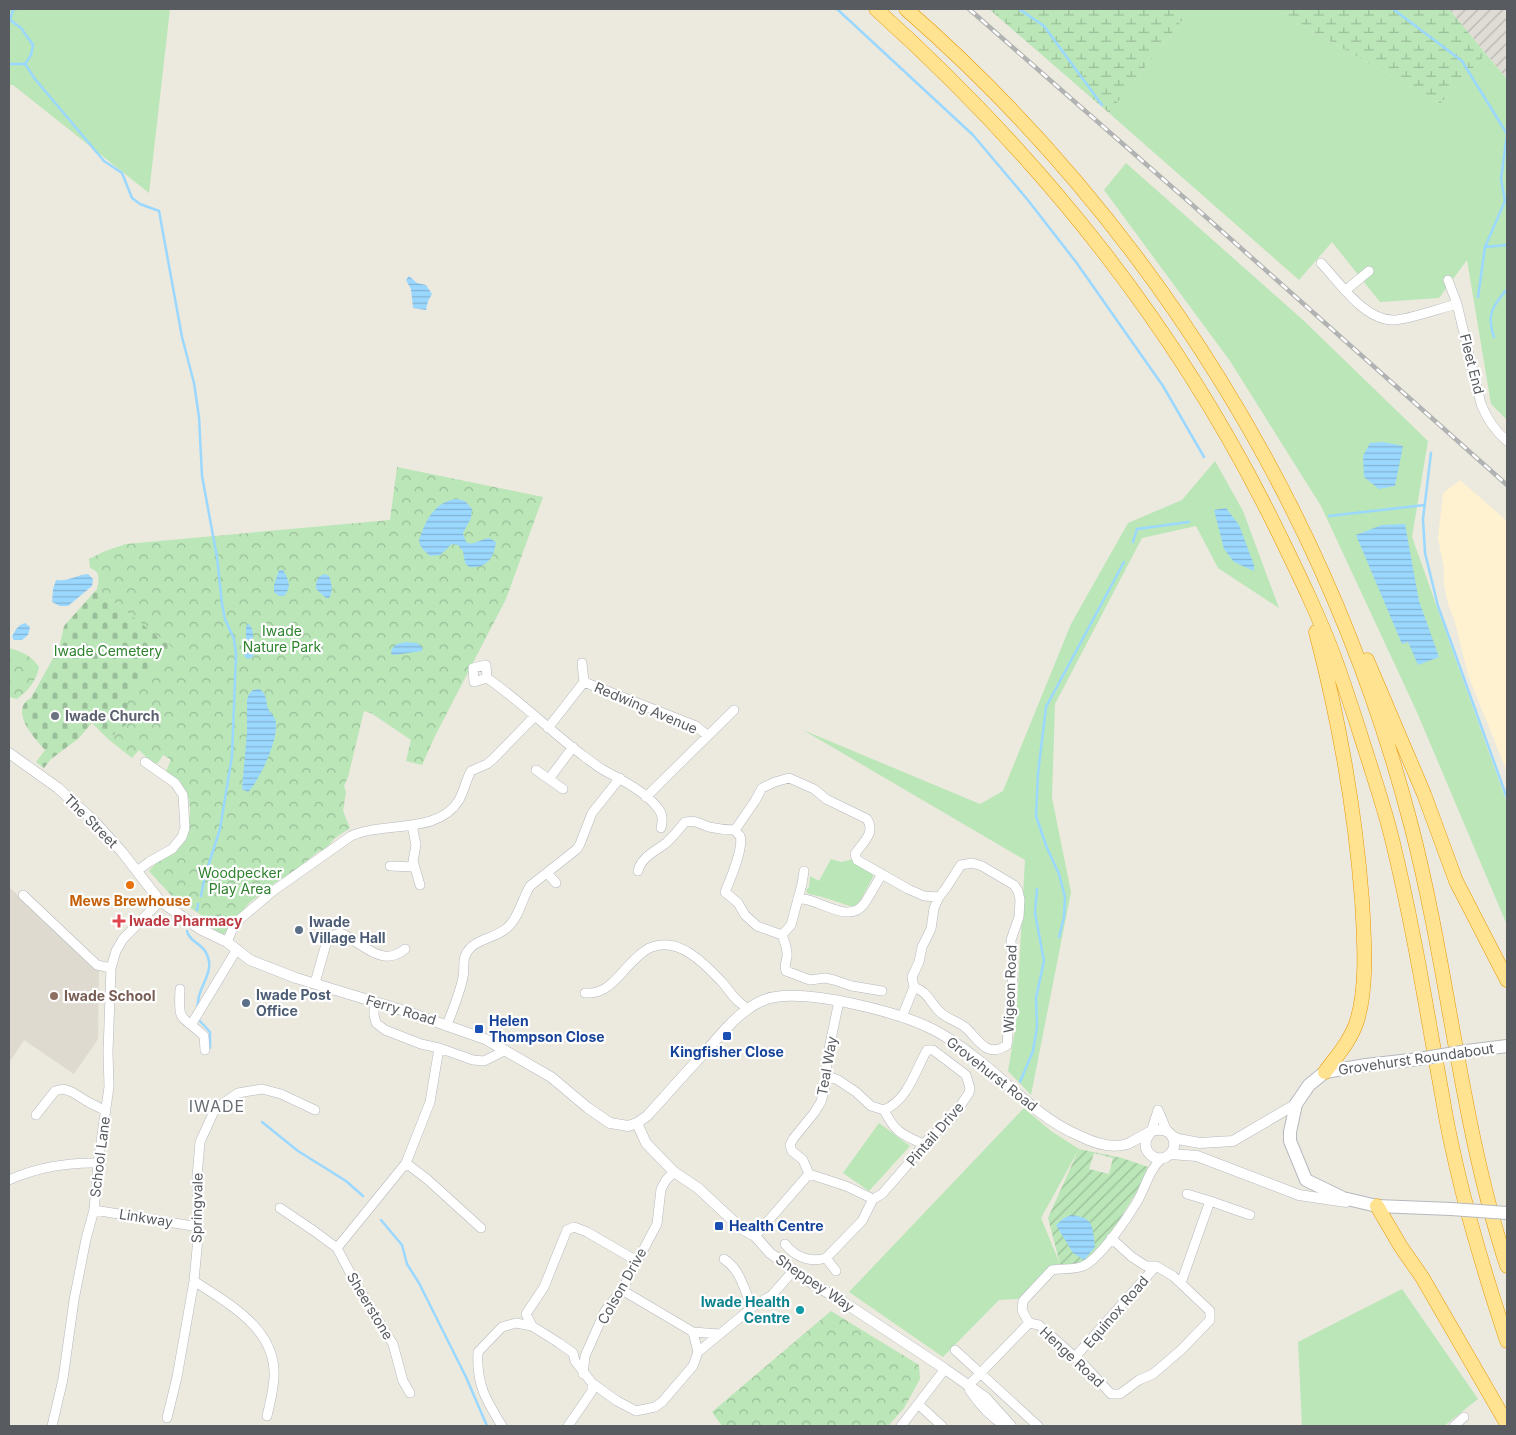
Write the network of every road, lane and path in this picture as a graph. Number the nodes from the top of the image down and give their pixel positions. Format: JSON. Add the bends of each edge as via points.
{"nodes":[{"id":1,"x":876,"y":9,"type":"edge"},
{"id":2,"x":906,"y":9,"type":"edge"},
{"id":3,"x":1322,"y":263,"type":"dead end"},
{"id":4,"x":1368,"y":271,"type":"dead end"},
{"id":5,"x":1448,"y":280,"type":"dead end"},
{"id":6,"x":1346,"y":290,"type":"junction"},
{"id":7,"x":1457,"y":304,"type":"junction"},
{"id":8,"x":1507,"y":442,"type":"edge"},
{"id":9,"x":1318,"y":562,"type":"junction"},
{"id":10,"x":1302,"y":580,"type":"junction"},
{"id":11,"x":582,"y":663,"type":"dead end"},
{"id":12,"x":487,"y":678,"type":"dead end"},
{"id":13,"x":584,"y":682,"type":"junction"},
{"id":14,"x":734,"y":710,"type":"dead end"},
{"id":15,"x":536,"y":716,"type":"junction"},
{"id":16,"x":548,"y":728,"type":"junction"},
{"id":17,"x":708,"y":736,"type":"junction"},
{"id":18,"x":572,"y":748,"type":"junction"},
{"id":19,"x":9,"y":753,"type":"edge"},
{"id":20,"x":145,"y":762,"type":"dead end"},
{"id":21,"x":536,"y":770,"type":"dead end"},
{"id":22,"x":620,"y":778,"type":"junction"},
{"id":23,"x":549,"y":779,"type":"junction"},
{"id":24,"x":563,"y":790,"type":"dead end"},
{"id":25,"x":646,"y":797,"type":"junction"},
{"id":26,"x":412,"y":825,"type":"junction"},
{"id":27,"x":661,"y":828,"type":"dead end"},
{"id":28,"x":734,"y":830,"type":"junction"},
{"id":29,"x":390,"y":866,"type":"dead end"},
{"id":30,"x":414,"y":868,"type":"junction"},
{"id":31,"x":137,"y":871,"type":"junction"},
{"id":32,"x":638,"y":871,"type":"dead end"},
{"id":33,"x":804,"y":871,"type":"dead end"},
{"id":34,"x":548,"y":874,"type":"junction"},
{"id":35,"x":882,"y":874,"type":"junction"},
{"id":36,"x":556,"y":883,"type":"dead end"},
{"id":37,"x":420,"y":885,"type":"dead end"},
{"id":38,"x":23,"y":895,"type":"dead end"},
{"id":39,"x":939,"y":897,"type":"junction"},
{"id":40,"x":798,"y":898,"type":"junction"},
{"id":41,"x":160,"y":901,"type":"junction"},
{"id":42,"x":782,"y":936,"type":"junction"},
{"id":43,"x":227,"y":942,"type":"junction"},
{"id":44,"x":237,"y":949,"type":"junction"},
{"id":45,"x":405,"y":949,"type":"dead end"},
{"id":46,"x":111,"y":968,"type":"junction"},
{"id":47,"x":1507,"y":980,"type":"edge"},
{"id":48,"x":315,"y":983,"type":"junction"},
{"id":49,"x":914,"y":987,"type":"junction"},
{"id":50,"x":180,"y":989,"type":"dead end"},
{"id":51,"x":882,"y":991,"type":"dead end"},
{"id":52,"x":591,"y":996,"type":"dead end"},
{"id":53,"x":374,"y":1002,"type":"junction"},
{"id":54,"x":839,"y":1002,"type":"junction"},
{"id":55,"x":747,"y":1009,"type":"junction"},
{"id":56,"x":902,"y":1017,"type":"junction"},
{"id":57,"x":195,"y":1018,"type":"junction"},
{"id":58,"x":447,"y":1025,"type":"junction"},
{"id":59,"x":1507,"y":1046,"type":"edge"},
{"id":60,"x":439,"y":1048,"type":"junction"},
{"id":61,"x":205,"y":1050,"type":"dead end"},
{"id":62,"x":504,"y":1051,"type":"junction"},
{"id":63,"x":1325,"y":1072,"type":"junction"},
{"id":64,"x":828,"y":1076,"type":"junction"},
{"id":65,"x":1296,"y":1104,"type":"junction"},
{"id":66,"x":315,"y":1110,"type":"dead end"},
{"id":67,"x":884,"y":1110,"type":"junction"},
{"id":68,"x":106,"y":1111,"type":"junction"},
{"id":69,"x":36,"y":1115,"type":"dead end"},
{"id":70,"x":637,"y":1123,"type":"junction"},
{"id":71,"x":1151,"y":1132,"type":"junction"},
{"id":72,"x":1171,"y":1135,"type":"junction"},
{"id":73,"x":923,"y":1144,"type":"junction"},
{"id":74,"x":1126,"y":1144,"type":"junction"},
{"id":75,"x":1148,"y":1152,"type":"junction"},
{"id":76,"x":1166,"y":1156,"type":"junction"},
{"id":77,"x":98,"y":1163,"type":"junction"},
{"id":78,"x":406,"y":1163,"type":"junction"},
{"id":79,"x":674,"y":1172,"type":"junction"},
{"id":80,"x":809,"y":1174,"type":"junction"},
{"id":81,"x":1148,"y":1178,"type":"junction"},
{"id":82,"x":9,"y":1180,"type":"edge"},
{"id":83,"x":1187,"y":1194,"type":"dead end"},
{"id":84,"x":874,"y":1199,"type":"junction"},
{"id":85,"x":1210,"y":1201,"type":"junction"},
{"id":86,"x":1377,"y":1206,"type":"junction"},
{"id":87,"x":280,"y":1208,"type":"dead end"},
{"id":88,"x":94,"y":1210,"type":"junction"},
{"id":89,"x":1507,"y":1213,"type":"edge"},
{"id":90,"x":1250,"y":1215,"type":"dead end"},
{"id":91,"x":199,"y":1227,"type":"junction"},
{"id":92,"x":481,"y":1228,"type":"dead end"},
{"id":93,"x":756,"y":1236,"type":"junction"},
{"id":94,"x":1111,"y":1238,"type":"junction"},
{"id":95,"x":786,"y":1244,"type":"dead end"},
{"id":96,"x":337,"y":1248,"type":"junction"},
{"id":97,"x":826,"y":1258,"type":"junction"},
{"id":98,"x":724,"y":1259,"type":"dead end"},
{"id":99,"x":637,"y":1260,"type":"junction"},
{"id":100,"x":1156,"y":1266,"type":"junction"},
{"id":101,"x":1507,"y":1266,"type":"edge"},
{"id":102,"x":793,"y":1271,"type":"junction"},
{"id":103,"x":836,"y":1271,"type":"dead end"},
{"id":104,"x":194,"y":1281,"type":"junction"},
{"id":105,"x":1181,"y":1283,"type":"junction"},
{"id":106,"x":622,"y":1290,"type":"junction"},
{"id":107,"x":754,"y":1306,"type":"junction"},
{"id":108,"x":1029,"y":1323,"type":"junction"},
{"id":109,"x":532,"y":1326,"type":"junction"},
{"id":110,"x":693,"y":1332,"type":"junction"},
{"id":111,"x":719,"y":1334,"type":"junction"},
{"id":112,"x":1507,"y":1341,"type":"edge"},
{"id":113,"x":955,"y":1350,"type":"dead end"},
{"id":114,"x":698,"y":1352,"type":"junction"},
{"id":115,"x":1075,"y":1357,"type":"junction"},
{"id":116,"x":945,"y":1369,"type":"junction"},
{"id":117,"x":584,"y":1374,"type":"junction"},
{"id":118,"x":981,"y":1374,"type":"junction"},
{"id":119,"x":592,"y":1383,"type":"junction"},
{"id":120,"x":968,"y":1386,"type":"junction"},
{"id":121,"x":410,"y":1393,"type":"dead end"},
{"id":122,"x":918,"y":1404,"type":"junction"},
{"id":123,"x":268,"y":1416,"type":"dead end"},
{"id":124,"x":1464,"y":1417,"type":"dead end"},
{"id":125,"x":167,"y":1418,"type":"dead end"},
{"id":126,"x":1507,"y":1424,"type":"edge"},
{"id":127,"x":52,"y":1426,"type":"edge"},
{"id":128,"x":502,"y":1426,"type":"edge"},
{"id":129,"x":568,"y":1426,"type":"edge"},
{"id":130,"x":901,"y":1426,"type":"edge"},
{"id":131,"x":942,"y":1426,"type":"edge"},
{"id":132,"x":1006,"y":1426,"type":"edge"},
{"id":133,"x":1011,"y":1426,"type":"edge"},
{"id":134,"x":1038,"y":1426,"type":"edge"},
{"id":135,"x":1454,"y":1426,"type":"edge"}],
"edges":[{"from":1,"to":10,"type":"highway","via":[[1017,148],[1085,228],[1149,312],[1230,440]]},
{"from":2,"to":9,"type":"highway","via":[[1015,113],[1097,206],[1141,262],[1230,394]]},
{"from":3,"to":6,"type":"street"},
{"from":4,"to":6,"type":"street"},
{"from":5,"to":7,"type":"street","name":"Fleet End"},
{"from":6,"to":7,"type":"street","via":[[1364,309],[1386,319],[1395,320]]},
{"from":7,"to":8,"type":"street","name":"Fleet End","via":[[1481,404],[1497,433]]},
{"from":9,"to":47,"type":"highway","via":[[1336,588],[1424,794],[1456,881]]},
{"from":9,"to":101,"type":"highway","via":[[1374,703],[1411,824],[1474,1144]]},
{"from":10,"to":63,"type":"highway","via":[[1325,666],[1345,763],[1355,822],[1364,932],[1364,979],[1358,1018],[1350,1037]]},
{"from":10,"to":112,"type":"highway","via":[[1355,716],[1392,838],[1452,1148],[1472,1232]]},
{"from":11,"to":13,"type":"street","name":"Redwing Avenue"},
{"from":12,"to":15,"type":"street","via":[[512,694]]},
{"from":13,"to":16,"type":"street","name":"Redwing Avenue"},
{"from":13,"to":17,"type":"street","name":"Redwing Avenue","via":[[696,726]]},
{"from":14,"to":17,"type":"street"},
{"from":15,"to":16,"type":"street"},
{"from":15,"to":26,"type":"street","via":[[493,759],[475,768],[459,800],[448,812],[442,817]]},
{"from":16,"to":18,"type":"street"},
{"from":17,"to":25,"type":"street"},
{"from":18,"to":22,"type":"street"},
{"from":18,"to":23,"type":"street"},
{"from":19,"to":31,"type":"street","name":"The Street","via":[[58,788],[94,821]]},
{"from":20,"to":31,"type":"street","via":[[175,783],[183,795],[185,828],[172,848]]},
{"from":21,"to":23,"type":"street"},
{"from":22,"to":25,"type":"street"},
{"from":22,"to":34,"type":"street","via":[[592,813],[580,844]]},
{"from":23,"to":24,"type":"street"},
{"from":25,"to":27,"type":"street","via":[[662,814]]},
{"from":26,"to":30,"type":"street","via":[[416,845]]},
{"from":26,"to":43,"type":"street","via":[[358,832],[351,836],[273,891],[240,919]]},
{"from":28,"to":32,"type":"street","via":[[716,829],[696,821],[686,822],[666,844],[651,853]]},
{"from":28,"to":35,"type":"street","via":[[762,788],[789,778],[866,819],[870,832],[855,854],[856,860]]},
{"from":28,"to":42,"type":"street","via":[[740,836],[740,843],[725,892],[757,926]]},
{"from":29,"to":30,"type":"street"},
{"from":30,"to":37,"type":"street"},
{"from":31,"to":41,"type":"street","name":"The Street"},
{"from":33,"to":40,"type":"street"},
{"from":34,"to":36,"type":"street"},
{"from":34,"to":58,"type":"street","via":[[530,886],[508,928],[474,944],[465,954],[464,975]]},
{"from":35,"to":39,"type":"street","via":[[924,896]]},
{"from":35,"to":40,"type":"street","via":[[856,912],[840,911]]},
{"from":38,"to":46,"type":"street","via":[[97,965]]},
{"from":39,"to":49,"type":"street","via":[[931,929],[912,977]]},
{"from":39,"to":49,"type":"street","name":"Wigeon Road","via":[[961,865],[972,863],[1006,880],[1018,891],[1019,917],[1012,940],[1013,974],[1007,1045],[991,1049],[980,1044],[965,1027],[939,1012],[927,993]]},
{"from":40,"to":42,"type":"street","via":[[791,926]]},
{"from":41,"to":43,"type":"street","name":"Ferry Road","via":[[200,929]]},
{"from":41,"to":46,"type":"street","name":"School Lane","via":[[123,938]]},
{"from":42,"to":51,"type":"street","via":[[786,946],[786,971],[810,980],[825,978]]},
{"from":43,"to":44,"type":"street","name":"Ferry Road"},
{"from":44,"to":48,"type":"street","name":"Ferry Road","via":[[260,965]]},
{"from":44,"to":57,"type":"street"},
{"from":45,"to":48,"type":"street","via":[[397,956],[383,957],[340,933],[330,936]]},
{"from":46,"to":68,"type":"street","name":"School Lane"},
{"from":48,"to":53,"type":"street","name":"Ferry Road"},
{"from":49,"to":56,"type":"street"},
{"from":50,"to":57,"type":"street","via":[[180,1017]]},
{"from":52,"to":55,"type":"street","via":[[604,990],[651,947],[670,944],[701,962]]},
{"from":53,"to":58,"type":"street","name":"Ferry Road"},
{"from":53,"to":60,"type":"street","via":[[376,1023],[385,1030]]},
{"from":54,"to":55,"type":"street","name":"Grovehurst Road","via":[[785,996],[763,1000]]},
{"from":54,"to":56,"type":"street","name":"Grovehurst Road"},
{"from":54,"to":64,"type":"street","name":"Teal Way","via":[[826,1063]]},
{"from":55,"to":70,"type":"street","name":"Grovehurst Road"},
{"from":56,"to":74,"type":"street","name":"Grovehurst Road","via":[[953,1041],[1060,1126],[1105,1146]]},
{"from":57,"to":61,"type":"street","via":[[204,1036]]},
{"from":58,"to":62,"type":"street","name":"Ferry Road","via":[[485,1039]]},
{"from":59,"to":63,"type":"main road","name":"Grovehurst Roundabout","bridge":true},
{"from":60,"to":62,"type":"street","via":[[484,1061]]},
{"from":60,"to":78,"type":"street","via":[[430,1102]]},
{"from":62,"to":70,"type":"street","name":"Ferry Road","via":[[551,1077],[610,1123],[628,1126]]},
{"from":63,"to":65,"type":"main road","name":"Grovehurst Roundabout","via":[[1309,1085]]},
{"from":64,"to":67,"type":"street","via":[[856,1092],[871,1106]]},
{"from":64,"to":80,"type":"street","name":"Teal Way","via":[[821,1102],[790,1145],[803,1160]]},
{"from":65,"to":72,"type":"street","via":[[1233,1141],[1200,1143]]},
{"from":65,"to":86,"type":"main road","name":"Grovehurst Roundabout","via":[[1290,1141],[1306,1180],[1343,1198]]},
{"from":66,"to":91,"type":"street","name":"Springvale","via":[[262,1089],[238,1093],[215,1109],[200,1142],[197,1176]]},
{"from":67,"to":73,"type":"street","via":[[892,1126]]},
{"from":67,"to":73,"type":"street","name":"Pintail Drive","via":[[902,1097],[927,1050],[933,1050],[966,1075],[970,1088],[965,1100],[952,1118]]},
{"from":68,"to":69,"type":"street","via":[[63,1089],[55,1091]]},
{"from":68,"to":77,"type":"street","name":"School Lane"},
{"from":70,"to":79,"type":"street","name":"Sheppey Way","via":[[646,1143]]},
{"from":71,"to":72,"type":"street","via":[[1160,1129]]},
{"from":71,"to":72,"type":"street","via":[[1158,1110]]},
{"from":71,"to":74,"type":"street","name":"Grovehurst Road"},
{"from":71,"to":75,"type":"street","via":[[1146,1140]]},
{"from":72,"to":76,"type":"street","via":[[1174,1146]]},
{"from":73,"to":84,"type":"street","name":"Pintail Drive","via":[[902,1173]]},
{"from":74,"to":75,"type":"street","name":"Grovehurst Road"},
{"from":75,"to":76,"type":"street","via":[[1157,1158]]},
{"from":75,"to":81,"type":"street"},
{"from":76,"to":81,"type":"street","via":[[1153,1167]]},
{"from":76,"to":86,"type":"street","via":[[1197,1156],[1299,1196]]},
{"from":77,"to":82,"type":"street","via":[[66,1164]]},
{"from":77,"to":88,"type":"street","name":"School Lane"},
{"from":78,"to":92,"type":"street"},
{"from":78,"to":96,"type":"street"},
{"from":79,"to":93,"type":"street","name":"Sheppey Way"},
{"from":79,"to":99,"type":"street","name":"Colson Drive","via":[[661,1189],[657,1224]]},
{"from":80,"to":84,"type":"street"},
{"from":80,"to":93,"type":"street"},
{"from":81,"to":94,"type":"street","name":"Henge Road","via":[[1137,1202]]},
{"from":83,"to":85,"type":"street"},
{"from":84,"to":97,"type":"street","name":"Pintail Drive","via":[[862,1221]]},
{"from":85,"to":90,"type":"street"},
{"from":85,"to":105,"type":"street"},
{"from":86,"to":89,"type":"main road","name":"Grovehurst Roundabout","bridge":true},
{"from":86,"to":126,"type":"highway"},
{"from":87,"to":96,"type":"street","name":"Sheerstone"},
{"from":88,"to":91,"type":"street","name":"Linkway"},
{"from":88,"to":127,"type":"street","name":"School Lane"},
{"from":91,"to":104,"type":"street","name":"Springvale"},
{"from":93,"to":102,"type":"street","name":"Sheppey Way","via":[[770,1253]]},
{"from":94,"to":100,"type":"street","name":"Henge Road","via":[[1146,1266]]},
{"from":94,"to":108,"type":"street","name":"Henge Road","via":[[1092,1261],[1081,1267],[1052,1270],[1023,1300],[1022,1310]]},
{"from":95,"to":97,"type":"street","via":[[803,1258]]},
{"from":96,"to":121,"type":"street","name":"Sheerstone","via":[[393,1344],[403,1381]]},
{"from":97,"to":103,"type":"street"},
{"from":98,"to":107,"type":"street","via":[[732,1265],[749,1303]]},
{"from":99,"to":106,"type":"street","name":"Colson Drive"},
{"from":99,"to":109,"type":"street","via":[[587,1232],[574,1227],[567,1230],[544,1287],[526,1314]]},
{"from":100,"to":105,"type":"street","name":"Henge Road"},
{"from":100,"to":115,"type":"street","name":"Equinox Road"},
{"from":102,"to":107,"type":"street","via":[[772,1295]]},
{"from":102,"to":116,"type":"street","name":"Sheppey Way"},
{"from":104,"to":123,"type":"street","via":[[236,1309],[261,1332],[271,1351],[274,1377]]},
{"from":104,"to":125,"type":"street","name":"Springvale"},
{"from":105,"to":115,"type":"street","name":"Henge Road","via":[[1210,1311],[1210,1320],[1153,1374],[1120,1394],[1111,1394]]},
{"from":106,"to":110,"type":"street"},
{"from":106,"to":117,"type":"street","name":"Colson Drive","via":[[605,1311],[586,1356]]},
{"from":107,"to":111,"type":"street"},
{"from":108,"to":115,"type":"street","name":"Henge Road","via":[[1039,1326]]},
{"from":108,"to":118,"type":"street"},
{"from":109,"to":117,"type":"street","via":[[573,1353]]},
{"from":109,"to":128,"type":"street","via":[[516,1323],[502,1327],[478,1352],[480,1385]]},
{"from":110,"to":111,"type":"street"},
{"from":110,"to":114,"type":"street"},
{"from":111,"to":114,"type":"street"},
{"from":113,"to":118,"type":"street"},
{"from":114,"to":119,"type":"street","via":[[693,1366],[655,1407],[636,1411]]},
{"from":116,"to":120,"type":"street","name":"Sheppey Way"},
{"from":116,"to":122,"type":"street"},
{"from":117,"to":119,"type":"street"},
{"from":118,"to":120,"type":"street"},
{"from":118,"to":134,"type":"street"},
{"from":119,"to":129,"type":"street","via":[[592,1390]]},
{"from":120,"to":132,"type":"street","via":[[978,1403]]},
{"from":120,"to":133,"type":"street","name":"Sheppey Way","via":[[985,1398]]},
{"from":122,"to":130,"type":"street"},
{"from":122,"to":131,"type":"street"},
{"from":124,"to":135,"type":"street"}]}
